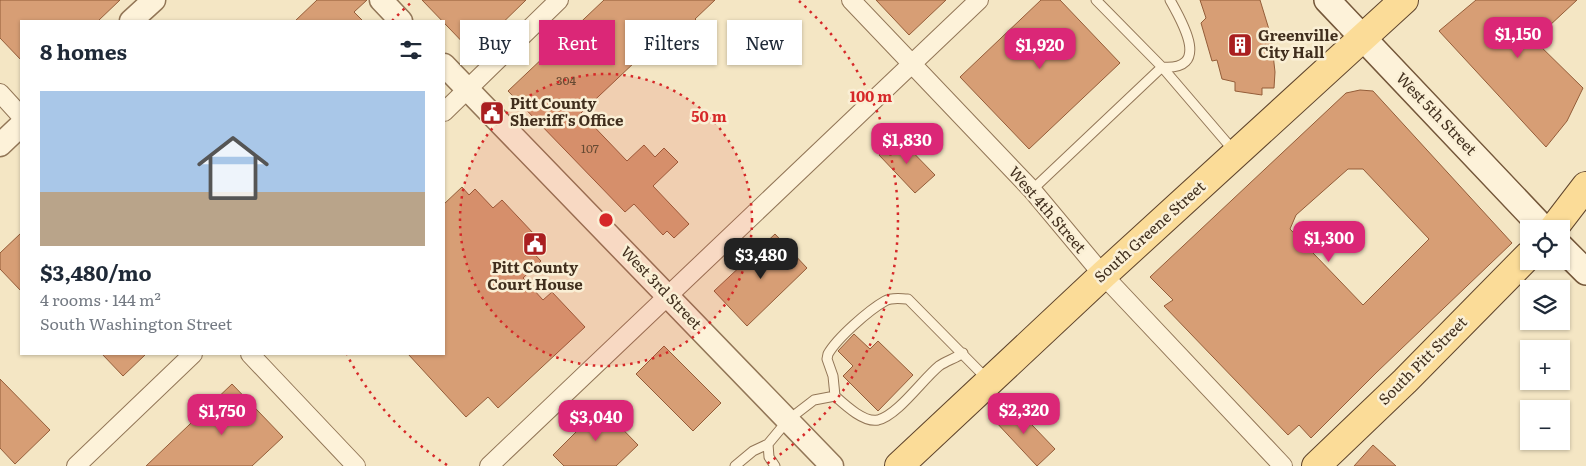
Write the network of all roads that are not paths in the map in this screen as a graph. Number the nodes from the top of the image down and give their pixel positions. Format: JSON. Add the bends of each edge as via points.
{"nodes":[{"id":1,"x":154,"y":0,"type":"edge"},
{"id":2,"x":381,"y":0,"type":"edge"},
{"id":3,"x":559,"y":0,"type":"edge"},
{"id":4,"x":851,"y":0,"type":"edge"},
{"id":5,"x":979,"y":0,"type":"edge"},
{"id":6,"x":1096,"y":0,"type":"edge"},
{"id":7,"x":1170,"y":0,"type":"edge"},
{"id":8,"x":1327,"y":0,"type":"edge"},
{"id":9,"x":1404,"y":0,"type":"edge"},
{"id":10,"x":132,"y":20,"type":"edge"},
{"id":11,"x":400,"y":20,"type":"edge"},
{"id":12,"x":1363,"y":38,"type":"junction"},
{"id":13,"x":912,"y":64,"type":"junction"},
{"id":14,"x":445,"y":66,"type":"edge"},
{"id":15,"x":1162,"y":67,"type":"junction"},
{"id":16,"x":467,"y":89,"type":"junction"},
{"id":17,"x":0,"y":93,"type":"edge"},
{"id":18,"x":445,"y":111,"type":"edge"},
{"id":19,"x":20,"y":115,"type":"edge"},
{"id":20,"x":20,"y":126,"type":"edge"},
{"id":21,"x":0,"y":146,"type":"edge"},
{"id":22,"x":1236,"y":154,"type":"junction"},
{"id":23,"x":1586,"y":186,"type":"edge"},
{"id":24,"x":1032,"y":190,"type":"junction"},
{"id":25,"x":1535,"y":220,"type":"edge"},
{"id":26,"x":1560,"y":220,"type":"edge"},
{"id":27,"x":1570,"y":256,"type":"edge"},
{"id":28,"x":1520,"y":264,"type":"edge"},
{"id":29,"x":1586,"y":272,"type":"edge"},
{"id":30,"x":1103,"y":275,"type":"junction"},
{"id":31,"x":668,"y":295,"type":"junction"},
{"id":32,"x":963,"y":353,"type":"junction"},
{"id":33,"x":192,"y":355,"type":"edge"},
{"id":34,"x":251,"y":355,"type":"edge"},
{"id":35,"x":990,"y":381,"type":"junction"},
{"id":36,"x":835,"y":396,"type":"junction"},
{"id":37,"x":788,"y":420,"type":"junction"},
{"id":38,"x":768,"y":444,"type":"junction"},
{"id":39,"x":76,"y":466,"type":"edge"},
{"id":40,"x":356,"y":466,"type":"edge"},
{"id":41,"x":489,"y":466,"type":"edge"},
{"id":42,"x":735,"y":466,"type":"edge"},
{"id":43,"x":775,"y":466,"type":"edge"},
{"id":44,"x":832,"y":466,"type":"edge"},
{"id":45,"x":900,"y":466,"type":"edge"},
{"id":46,"x":1283,"y":466,"type":"edge"},
{"id":47,"x":1316,"y":466,"type":"edge"}],
"edges":[{"from":1,"to":10,"type":"street"},
{"from":2,"to":11,"type":"street"},
{"from":3,"to":16,"type":"street"},
{"from":4,"to":13,"type":"street","name":"West 4th Street"},
{"from":5,"to":13,"type":"street"},
{"from":6,"to":15,"type":"lane"},
{"from":7,"to":15,"type":"lane","via":[[1191,47],[1183,65]]},
{"from":8,"to":12,"type":"main road","name":"West 5th Street"},
{"from":9,"to":12,"type":"main road","name":"South Greene Street"},
{"from":12,"to":22,"type":"main road","name":"South Greene Street"},
{"from":12,"to":25,"type":"main road","name":"West 5th Street"},
{"from":13,"to":24,"type":"street","name":"West 4th Street"},
{"from":13,"to":31,"type":"street"},
{"from":14,"to":16,"type":"street","name":"West 3rd Street"},
{"from":15,"to":22,"type":"lane"},
{"from":15,"to":24,"type":"lane"},
{"from":16,"to":18,"type":"street"},
{"from":16,"to":31,"type":"street","name":"West 3rd Street"},
{"from":17,"to":19,"type":"street"},
{"from":20,"to":21,"type":"street"},
{"from":22,"to":30,"type":"main road","name":"South Greene Street"},
{"from":23,"to":26,"type":"main road"},
{"from":24,"to":30,"type":"street","name":"West 4th Street"},
{"from":27,"to":29,"type":"main road"},
{"from":28,"to":47,"type":"main road","name":"South Pitt Street"},
{"from":30,"to":35,"type":"main road","name":"South Greene Street"},
{"from":30,"to":46,"type":"street","name":"West 4th Street"},
{"from":31,"to":37,"type":"street","name":"West 3rd Street"},
{"from":31,"to":41,"type":"street"},
{"from":32,"to":35,"type":"lane"},
{"from":32,"to":36,"type":"lane","via":[[940,366],[891,414],[877,420],[863,417]]},
{"from":32,"to":36,"type":"lane","via":[[908,299],[886,300],[857,322],[828,354]]},
{"from":33,"to":39,"type":"street"},
{"from":34,"to":40,"type":"street"},
{"from":35,"to":45,"type":"main road","name":"South Greene Street"},
{"from":36,"to":37,"type":"lane","via":[[814,400]]},
{"from":37,"to":38,"type":"lane"},
{"from":37,"to":44,"type":"street","name":"West 3rd Street"},
{"from":38,"to":42,"type":"lane"},
{"from":38,"to":43,"type":"lane","via":[[769,457]]}]}
